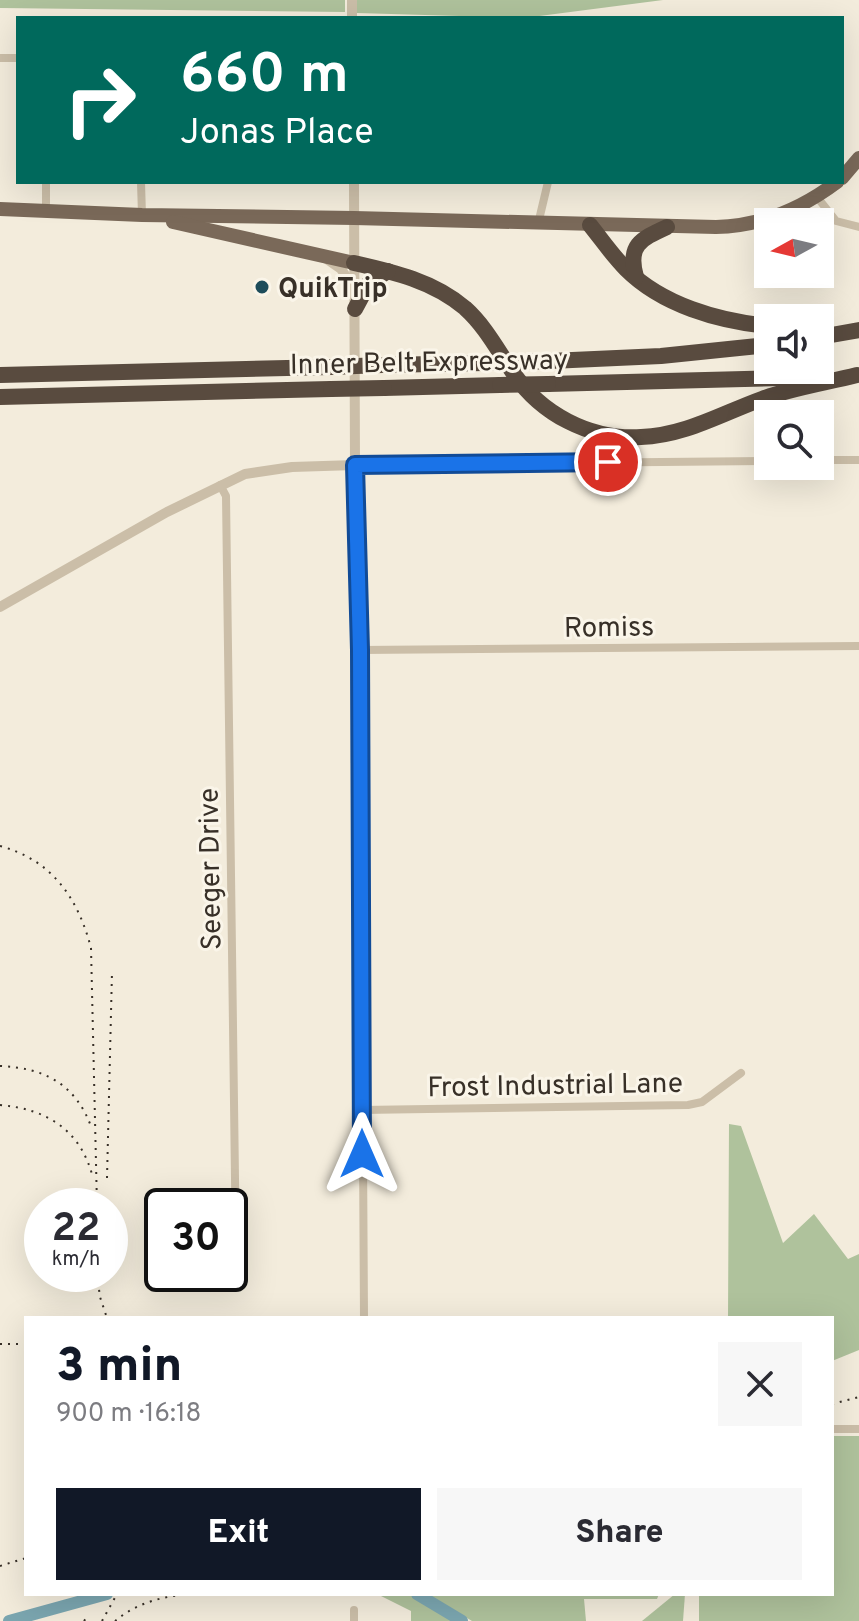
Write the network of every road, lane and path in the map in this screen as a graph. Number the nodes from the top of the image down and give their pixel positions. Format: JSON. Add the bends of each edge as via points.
{"nodes":[{"id":1,"x":859,"y":158,"type":"edge"},
{"id":2,"x":844,"y":175,"type":"edge"},
{"id":3,"x":46,"y":184,"type":"edge"},
{"id":4,"x":141,"y":184,"type":"edge"},
{"id":5,"x":354,"y":184,"type":"edge"},
{"id":6,"x":548,"y":184,"type":"edge"},
{"id":7,"x":835,"y":184,"type":"edge"},
{"id":8,"x":817,"y":197,"type":"junction"},
{"id":9,"x":0,"y":209,"type":"edge"},
{"id":10,"x":46,"y":210,"type":"junction"},
{"id":11,"x":142,"y":215,"type":"junction"},
{"id":12,"x":354,"y":218,"type":"junction"},
{"id":13,"x":538,"y":224,"type":"junction"},
{"id":14,"x":590,"y":225,"type":"junction"},
{"id":15,"x":667,"y":227,"type":"junction"},
{"id":16,"x":859,"y":227,"type":"edge"},
{"id":17,"x":321,"y":255,"type":"junction"},
{"id":18,"x":354,"y":263,"type":"junction"},
{"id":19,"x":388,"y":271,"type":"junction"},
{"id":20,"x":636,"y":278,"type":"junction"},
{"id":21,"x":354,"y":290,"type":"junction"},
{"id":22,"x":355,"y":309,"type":"junction"},
{"id":23,"x":754,"y":324,"type":"edge"},
{"id":24,"x":834,"y":329,"type":"edge"},
{"id":25,"x":859,"y":330,"type":"edge"},
{"id":26,"x":834,"y":334,"type":"edge"},
{"id":27,"x":754,"y":346,"type":"edge"},
{"id":28,"x":0,"y":375,"type":"edge"},
{"id":29,"x":858,"y":375,"type":"edge"},
{"id":30,"x":0,"y":397,"type":"edge"},
{"id":31,"x":834,"y":460,"type":"edge"},
{"id":32,"x":859,"y":460,"type":"edge"},
{"id":33,"x":754,"y":461,"type":"edge"},
{"id":34,"x":355,"y":465,"type":"junction"},
{"id":35,"x":220,"y":485,"type":"junction"},
{"id":36,"x":0,"y":607,"type":"edge"},
{"id":37,"x":859,"y":646,"type":"edge"},
{"id":38,"x":360,"y":650,"type":"junction"},
{"id":39,"x":741,"y":1073,"type":"dead end"},
{"id":40,"x":362,"y":1110,"type":"junction"},
{"id":41,"x":235,"y":1188,"type":"edge"},
{"id":42,"x":364,"y":1316,"type":"edge"},
{"id":43,"x":834,"y":1429,"type":"edge"},
{"id":44,"x":859,"y":1429,"type":"edge"},
{"id":45,"x":354,"y":1610,"type":"dead end"},
{"id":46,"x":354,"y":1621,"type":"edge"}],
"edges":[{"from":1,"to":2,"type":"main road"},
{"from":3,"to":10,"type":"street"},
{"from":4,"to":11,"type":"street"},
{"from":5,"to":12,"type":"street"},
{"from":6,"to":13,"type":"street"},
{"from":7,"to":8,"type":"main road"},
{"from":8,"to":15,"type":"main road","via":[[747,225]]},
{"from":8,"to":16,"type":"street","via":[[836,221]]},
{"from":9,"to":10,"type":"main road"},
{"from":10,"to":11,"type":"main road"},
{"from":11,"to":12,"type":"main road"},
{"from":11,"to":17,"type":"main road"},
{"from":12,"to":13,"type":"main road"},
{"from":12,"to":18,"type":"street"},
{"from":13,"to":14,"type":"main road"},
{"from":14,"to":15,"type":"main road"},
{"from":14,"to":20,"type":"highway"},
{"from":15,"to":20,"type":"highway","via":[[635,248]]},
{"from":17,"to":18,"type":"main road"},
{"from":17,"to":21,"type":"street","via":[[341,269]]},
{"from":18,"to":19,"type":"highway"},
{"from":18,"to":21,"type":"street"},
{"from":19,"to":22,"type":"highway","via":[[369,283]]},
{"from":19,"to":29,"type":"highway","via":[[425,283],[458,302],[538,401],[570,422],[606,435],[671,433],[767,397]]},
{"from":20,"to":23,"type":"highway","via":[[688,307]]},
{"from":21,"to":22,"type":"street"},
{"from":22,"to":34,"type":"street"},
{"from":24,"to":25,"type":"highway"},
{"from":25,"to":26,"type":"highway"},
{"from":27,"to":28,"type":"highway","name":"Inner Belt Expressway","bridge":true,"via":[[528,362]]},
{"from":29,"to":30,"type":"highway","name":"Inner Belt Expressway","bridge":true},
{"from":31,"to":32,"type":"street"},
{"from":33,"to":34,"type":"street"},
{"from":34,"to":35,"type":"street","via":[[267,469]]},
{"from":34,"to":38,"type":"street"},
{"from":35,"to":36,"type":"street"},
{"from":35,"to":41,"type":"street","name":"Seeger Drive","via":[[226,496]]},
{"from":37,"to":38,"type":"street","name":"Romiss"},
{"from":38,"to":40,"type":"street"},
{"from":39,"to":40,"type":"street","name":"Frost Industrial Lane","via":[[702,1102],[688,1105]]},
{"from":40,"to":42,"type":"street"},
{"from":43,"to":44,"type":"street"},
{"from":45,"to":46,"type":"street"}]}
